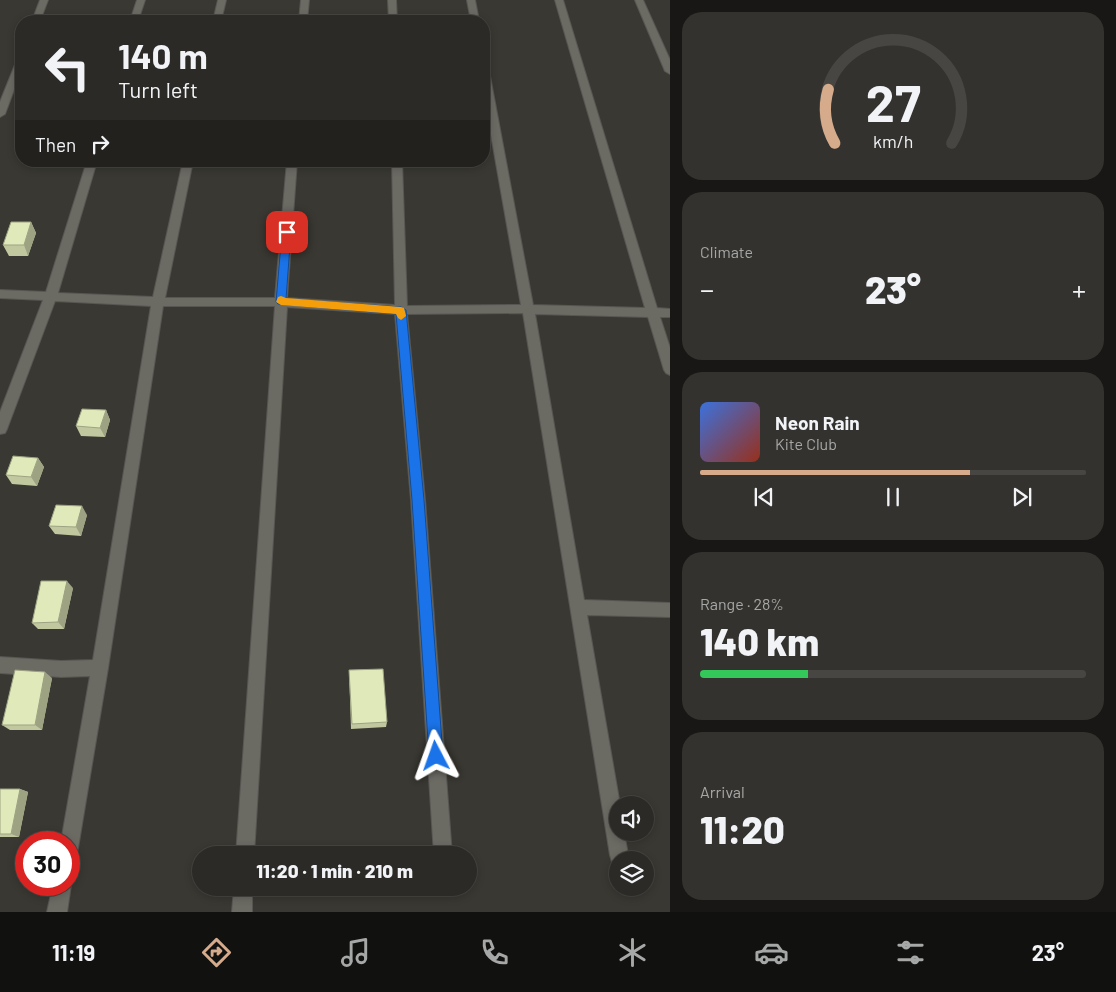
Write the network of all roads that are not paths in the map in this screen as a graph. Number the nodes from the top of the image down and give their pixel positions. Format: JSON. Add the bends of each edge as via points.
{"nodes":[{"id":1,"x":44,"y":0,"type":"edge"},
{"id":2,"x":141,"y":0,"type":"edge"},
{"id":3,"x":222,"y":0,"type":"edge"},
{"id":4,"x":305,"y":0,"type":"edge"},
{"id":5,"x":392,"y":0,"type":"edge"},
{"id":6,"x":472,"y":0,"type":"edge"},
{"id":7,"x":559,"y":0,"type":"edge"},
{"id":8,"x":639,"y":0,"type":"edge"},
{"id":9,"x":38,"y":15,"type":"edge"},
{"id":10,"x":136,"y":15,"type":"edge"},
{"id":11,"x":218,"y":15,"type":"edge"},
{"id":12,"x":304,"y":15,"type":"edge"},
{"id":13,"x":393,"y":15,"type":"edge"},
{"id":14,"x":474,"y":15,"type":"edge"},
{"id":15,"x":670,"y":71,"type":"edge"},
{"id":16,"x":15,"y":75,"type":"edge"},
{"id":17,"x":490,"y":103,"type":"edge"},
{"id":18,"x":0,"y":114,"type":"edge"},
{"id":19,"x":90,"y":167,"type":"edge"},
{"id":20,"x":187,"y":167,"type":"edge"},
{"id":21,"x":292,"y":167,"type":"edge"},
{"id":22,"x":397,"y":167,"type":"edge"},
{"id":23,"x":0,"y":294,"type":"edge"},
{"id":24,"x":51,"y":295,"type":"junction"},
{"id":25,"x":158,"y":302,"type":"junction"},
{"id":26,"x":281,"y":302,"type":"junction"},
{"id":27,"x":528,"y":309,"type":"junction"},
{"id":28,"x":401,"y":310,"type":"junction"},
{"id":29,"x":651,"y":312,"type":"junction"},
{"id":30,"x":670,"y":313,"type":"edge"},
{"id":31,"x":670,"y":370,"type":"edge"},
{"id":32,"x":0,"y":429,"type":"edge"},
{"id":33,"x":578,"y":607,"type":"junction"},
{"id":34,"x":670,"y":610,"type":"edge"},
{"id":35,"x":0,"y":665,"type":"edge"},
{"id":36,"x":100,"y":668,"type":"junction"},
{"id":37,"x":72,"y":831,"type":"edge"},
{"id":38,"x":246,"y":846,"type":"edge"},
{"id":39,"x":442,"y":846,"type":"edge"},
{"id":40,"x":618,"y":851,"type":"edge"},
{"id":41,"x":60,"y":896,"type":"edge"},
{"id":42,"x":243,"y":896,"type":"edge"},
{"id":43,"x":58,"y":912,"type":"edge"},
{"id":44,"x":242,"y":912,"type":"edge"}],
"edges":[{"from":1,"to":9,"type":"street"},
{"from":2,"to":10,"type":"street"},
{"from":3,"to":11,"type":"street"},
{"from":4,"to":12,"type":"street"},
{"from":5,"to":13,"type":"street"},
{"from":6,"to":14,"type":"street"},
{"from":7,"to":29,"type":"street"},
{"from":8,"to":15,"type":"street"},
{"from":16,"to":18,"type":"street"},
{"from":17,"to":27,"type":"street"},
{"from":19,"to":24,"type":"street"},
{"from":20,"to":25,"type":"street"},
{"from":21,"to":26,"type":"street"},
{"from":22,"to":28,"type":"street"},
{"from":23,"to":24,"type":"street"},
{"from":24,"to":25,"type":"street"},
{"from":24,"to":32,"type":"street"},
{"from":25,"to":26,"type":"street"},
{"from":25,"to":36,"type":"street"},
{"from":26,"to":28,"type":"street"},
{"from":26,"to":38,"type":"street"},
{"from":27,"to":28,"type":"street"},
{"from":27,"to":29,"type":"street"},
{"from":27,"to":33,"type":"street"},
{"from":28,"to":39,"type":"street"},
{"from":29,"to":30,"type":"street"},
{"from":29,"to":31,"type":"street"},
{"from":33,"to":34,"type":"street"},
{"from":33,"to":40,"type":"street"},
{"from":35,"to":36,"type":"street"},
{"from":36,"to":37,"type":"street"},
{"from":41,"to":43,"type":"street"},
{"from":42,"to":44,"type":"street"}]}
